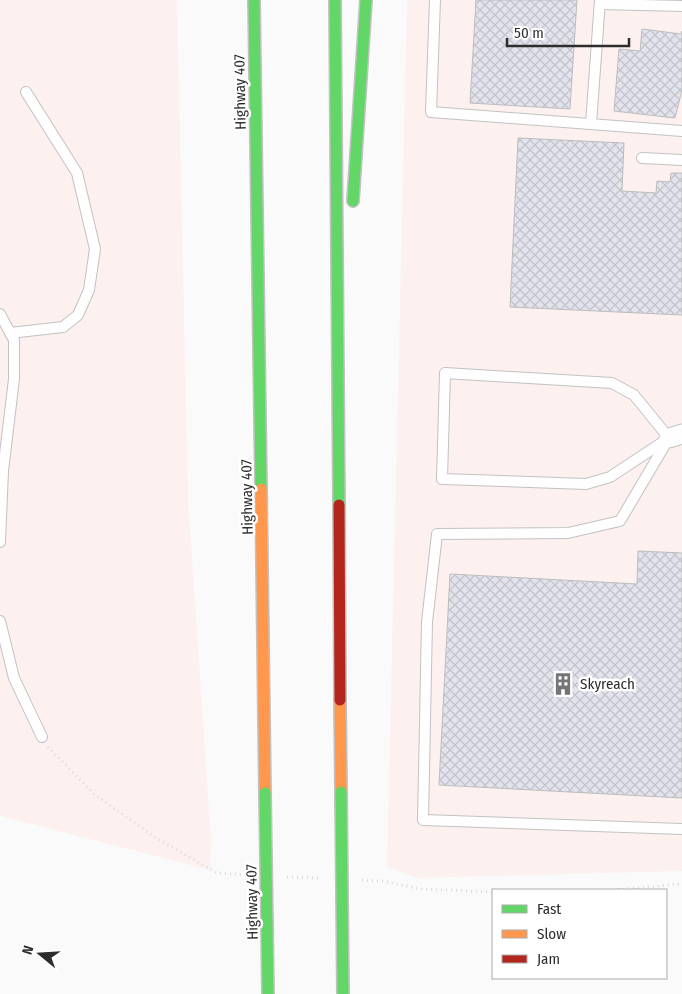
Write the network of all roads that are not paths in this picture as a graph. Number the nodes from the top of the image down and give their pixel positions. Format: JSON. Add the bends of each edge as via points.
{"nodes":[{"id":1,"x":335,"y":0,"type":"edge"},
{"id":2,"x":366,"y":0,"type":"edge"},
{"id":3,"x":435,"y":0,"type":"edge"},
{"id":4,"x":254,"y":1,"type":"edge"},
{"id":5,"x":600,"y":2,"type":"edge"},
{"id":6,"x":682,"y":6,"type":"edge"},
{"id":7,"x":26,"y":92,"type":"dead end"},
{"id":8,"x":591,"y":124,"type":"junction"},
{"id":9,"x":682,"y":131,"type":"edge"},
{"id":10,"x":642,"y":158,"type":"dead end"},
{"id":11,"x":682,"y":160,"type":"edge"},
{"id":12,"x":352,"y":208,"type":"dead end"},
{"id":13,"x":349,"y":248,"type":"dead end"},
{"id":14,"x":1,"y":318,"type":"edge"},
{"id":15,"x":10,"y":333,"type":"junction"},
{"id":16,"x":337,"y":396,"type":"junction"},
{"id":17,"x":676,"y":436,"type":"edge"},
{"id":18,"x":0,"y":542,"type":"edge"},
{"id":19,"x":0,"y":621,"type":"edge"},
{"id":20,"x":42,"y":737,"type":"dead end"},
{"id":21,"x":682,"y":829,"type":"edge"},
{"id":22,"x":268,"y":994,"type":"edge"},
{"id":23,"x":343,"y":994,"type":"edge"}],
"edges":[{"from":1,"to":16,"type":"highway"},
{"from":2,"to":12,"type":"highway"},
{"from":3,"to":8,"type":"lane","via":[[431,112]]},
{"from":4,"to":22,"type":"highway","name":"Highway 407","bridge":true},
{"from":5,"to":6,"type":"lane"},
{"from":5,"to":8,"type":"lane"},
{"from":7,"to":15,"type":"lane","via":[[77,173],[95,249],[89,290],[78,315],[63,327]]},
{"from":8,"to":9,"type":"lane"},
{"from":10,"to":11,"type":"lane"},
{"from":13,"to":16,"type":"highway"},
{"from":14,"to":15,"type":"lane"},
{"from":15,"to":18,"type":"lane","via":[[14,340],[14,379],[3,471]]},
{"from":16,"to":23,"type":"highway","bridge":true},
{"from":17,"to":17,"type":"lane","via":[[634,394],[612,383],[445,373],[442,479],[586,484],[610,477]]},
{"from":17,"to":21,"type":"lane","via":[[620,521],[568,533],[437,534],[427,622],[422,820]]},
{"from":19,"to":20,"type":"lane","via":[[14,678]]}]}
